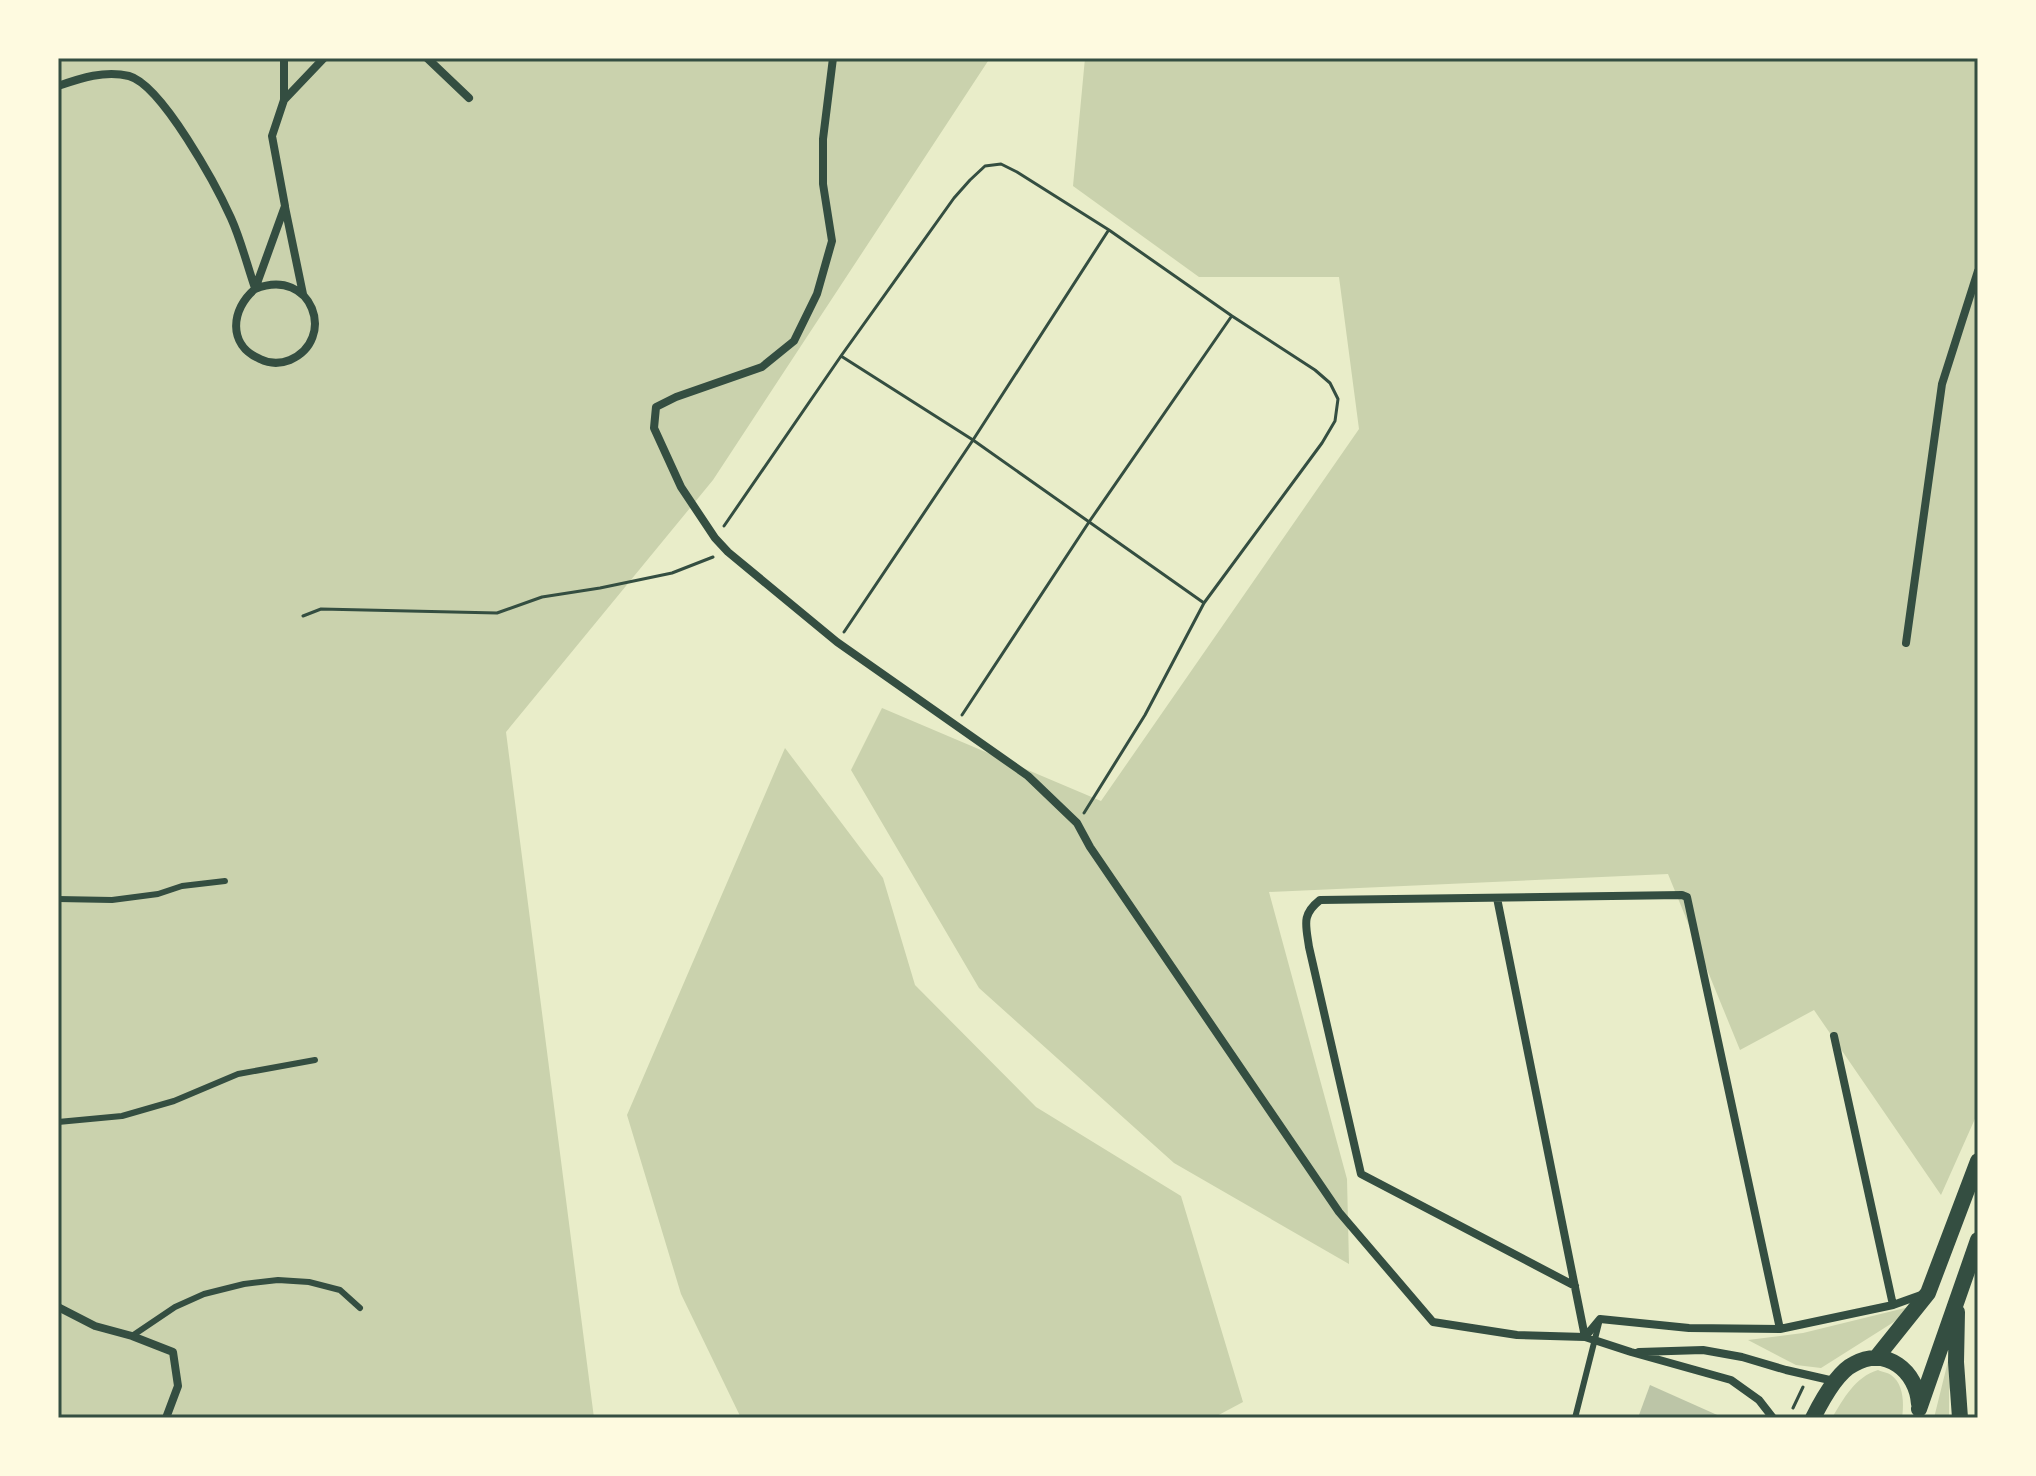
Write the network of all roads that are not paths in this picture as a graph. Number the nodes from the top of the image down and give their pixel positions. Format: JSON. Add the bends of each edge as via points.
{"nodes":[{"id":1,"x":284,"y":58,"type":"edge"},
{"id":2,"x":324,"y":58,"type":"edge"},
{"id":3,"x":427,"y":58,"type":"edge"},
{"id":4,"x":833,"y":58,"type":"edge"},
{"id":5,"x":58,"y":86,"type":"edge"},
{"id":6,"x":469,"y":98,"type":"dead end"},
{"id":7,"x":284,"y":100,"type":"junction"},
{"id":8,"x":285,"y":206,"type":"junction"},
{"id":9,"x":1978,"y":271,"type":"edge"},
{"id":10,"x":255,"y":289,"type":"junction"},
{"id":11,"x":303,"y":294,"type":"junction"},
{"id":12,"x":1906,"y":643,"type":"dead end"},
{"id":13,"x":225,"y":881,"type":"dead end"},
{"id":14,"x":1497,"y":898,"type":"junction"},
{"id":15,"x":58,"y":899,"type":"edge"},
{"id":16,"x":1834,"y":1036,"type":"dead end"},
{"id":17,"x":315,"y":1060,"type":"dead end"},
{"id":18,"x":58,"y":1122,"type":"edge"},
{"id":19,"x":1978,"y":1161,"type":"edge"},
{"id":20,"x":1978,"y":1240,"type":"edge"},
{"id":21,"x":1575,"y":1286,"type":"junction"},
{"id":22,"x":1928,"y":1293,"type":"junction"},
{"id":23,"x":1957,"y":1298,"type":"junction"},
{"id":24,"x":1893,"y":1305,"type":"junction"},
{"id":25,"x":58,"y":1307,"type":"edge"},
{"id":26,"x":360,"y":1308,"type":"dead end"},
{"id":27,"x":1600,"y":1319,"type":"junction"},
{"id":28,"x":1780,"y":1329,"type":"junction"},
{"id":29,"x":132,"y":1336,"type":"junction"},
{"id":30,"x":1585,"y":1337,"type":"junction"},
{"id":31,"x":1631,"y":1352,"type":"junction"},
{"id":32,"x":1876,"y":1358,"type":"junction"},
{"id":33,"x":1836,"y":1381,"type":"junction"},
{"id":34,"x":1918,"y":1414,"type":"edge"},
{"id":35,"x":166,"y":1418,"type":"edge"},
{"id":36,"x":1575,"y":1418,"type":"edge"},
{"id":37,"x":1773,"y":1418,"type":"edge"},
{"id":38,"x":1813,"y":1418,"type":"edge"},
{"id":39,"x":1960,"y":1418,"type":"edge"}],
"edges":[{"from":1,"to":7,"type":"street"},
{"from":2,"to":7,"type":"street"},
{"from":3,"to":6,"type":"street"},
{"from":4,"to":30,"type":"street","via":[[823,139],[832,241],[817,294],[794,341],[762,367],[656,407],[654,428],[681,487],[728,552],[837,642],[1028,776],[1077,823],[1339,1212],[1433,1322],[1517,1335]]},
{"from":5,"to":10,"type":"street","via":[[108,74],[132,77],[153,91],[189,141],[232,219]]},
{"from":7,"to":8,"type":"street","via":[[272,136]]},
{"from":8,"to":10,"type":"street"},
{"from":8,"to":11,"type":"street"},
{"from":9,"to":12,"type":"street","via":[[1942,384]]},
{"from":10,"to":11,"type":"street","via":[[280,283]]},
{"from":10,"to":11,"type":"street","via":[[239,308],[237,333],[250,354],[274,363],[299,355],[314,333],[315,319]]},
{"from":13,"to":15,"type":"lane","via":[[112,900]]},
{"from":14,"to":21,"type":"street"},
{"from":14,"to":21,"type":"street","via":[[1320,900],[1305,919],[1309,947],[1361,1174]]},
{"from":14,"to":28,"type":"street","via":[[1687,897]]},
{"from":16,"to":24,"type":"street"},
{"from":17,"to":18,"type":"lane","via":[[238,1074],[122,1116]]},
{"from":19,"to":22,"type":"main road"},
{"from":20,"to":23,"type":"main road"},
{"from":21,"to":30,"type":"street"},
{"from":22,"to":24,"type":"street"},
{"from":22,"to":32,"type":"main road"},
{"from":23,"to":34,"type":"main road"},
{"from":23,"to":39,"type":"main road"},
{"from":24,"to":28,"type":"street"},
{"from":25,"to":29,"type":"street","via":[[95,1326]]},
{"from":26,"to":29,"type":"lane","via":[[340,1290],[309,1282],[244,1284],[175,1307]]},
{"from":27,"to":28,"type":"street","via":[[1689,1328]]},
{"from":27,"to":30,"type":"street"},
{"from":27,"to":36,"type":"lane"},
{"from":29,"to":35,"type":"street","via":[[173,1352],[178,1386]]},
{"from":30,"to":31,"type":"street"},
{"from":31,"to":33,"type":"street","via":[[1703,1350]]},
{"from":31,"to":37,"type":"street","via":[[1731,1380]]},
{"from":32,"to":33,"type":"main road","via":[[1853,1364]]},
{"from":32,"to":34,"type":"main road","via":[[1894,1362],[1909,1374],[1918,1390]]},
{"from":33,"to":38,"type":"main road"}]}
